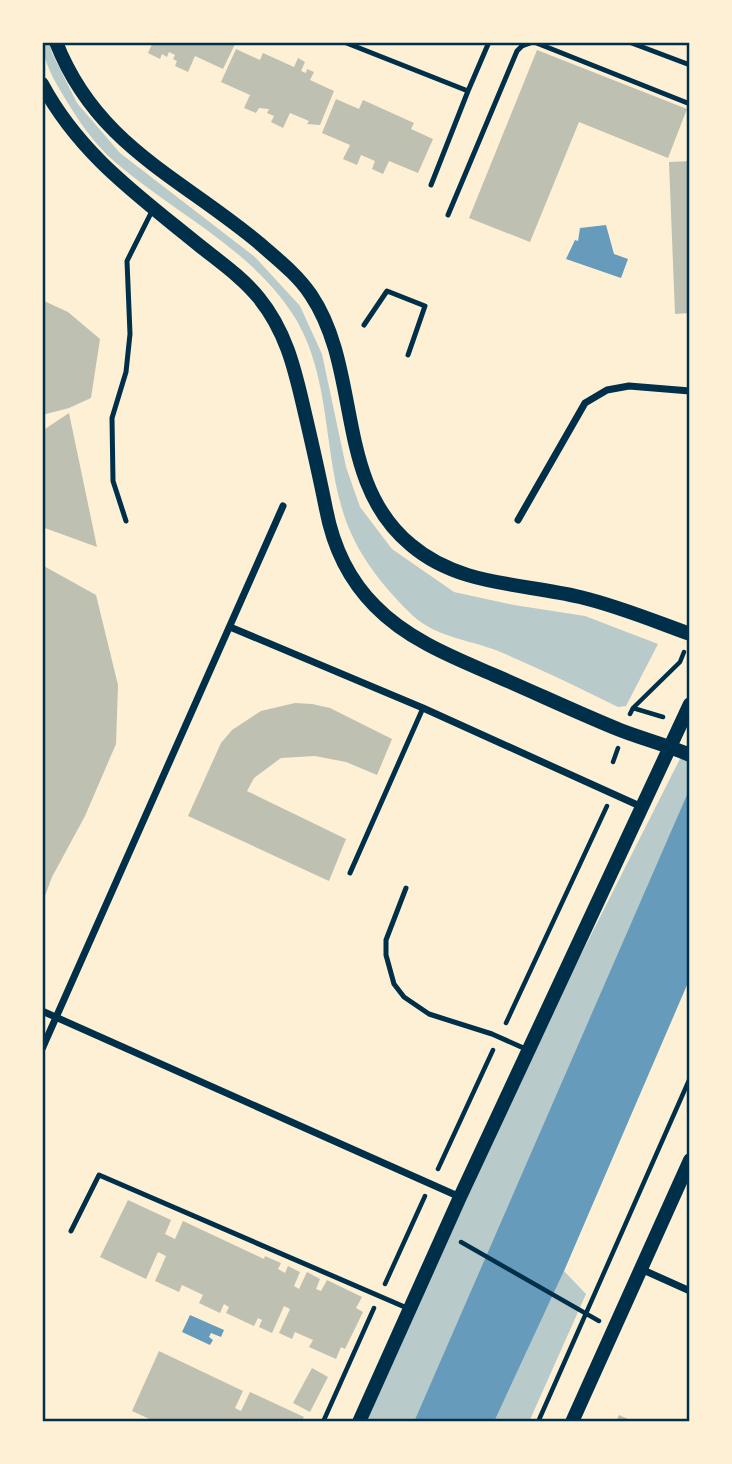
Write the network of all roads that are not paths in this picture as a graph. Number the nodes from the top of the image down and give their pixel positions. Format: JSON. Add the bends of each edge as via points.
{"nodes":[{"id":1,"x":56,"y":42,"type":"edge"},
{"id":2,"x":344,"y":42,"type":"edge"},
{"id":3,"x":489,"y":42,"type":"edge"},
{"id":4,"x":533,"y":42,"type":"edge"},
{"id":5,"x":629,"y":42,"type":"edge"},
{"id":6,"x":690,"y":65,"type":"edge"},
{"id":7,"x":42,"y":84,"type":"edge"},
{"id":8,"x":468,"y":91,"type":"junction"},
{"id":9,"x":690,"y":104,"type":"edge"},
{"id":10,"x":431,"y":185,"type":"dead end"},
{"id":11,"x":153,"y":208,"type":"junction"},
{"id":12,"x":449,"y":215,"type":"dead end"},
{"id":13,"x":364,"y":325,"type":"dead end"},
{"id":14,"x":408,"y":355,"type":"dead end"},
{"id":15,"x":690,"y":391,"type":"edge"},
{"id":16,"x":283,"y":506,"type":"dead end"},
{"id":17,"x":518,"y":520,"type":"dead end"},
{"id":18,"x":126,"y":521,"type":"dead end"},
{"id":19,"x":230,"y":627,"type":"junction"},
{"id":20,"x":690,"y":634,"type":"edge"},
{"id":21,"x":690,"y":704,"type":"edge"},
{"id":22,"x":423,"y":708,"type":"junction"},
{"id":23,"x":670,"y":746,"type":"junction"},
{"id":24,"x":690,"y":755,"type":"edge"},
{"id":25,"x":642,"y":807,"type":"junction"},
{"id":26,"x":350,"y":873,"type":"dead end"},
{"id":27,"x":406,"y":888,"type":"dead end"},
{"id":28,"x":42,"y":1011,"type":"edge"},
{"id":29,"x":57,"y":1017,"type":"junction"},
{"id":30,"x":42,"y":1049,"type":"edge"},
{"id":31,"x":528,"y":1050,"type":"junction"},
{"id":32,"x":690,"y":1160,"type":"edge"},
{"id":33,"x":460,"y":1197,"type":"junction"},
{"id":34,"x":71,"y":1231,"type":"dead end"},
{"id":35,"x":641,"y":1269,"type":"junction"},
{"id":36,"x":690,"y":1291,"type":"edge"},
{"id":37,"x":410,"y":1309,"type":"junction"},
{"id":38,"x":359,"y":1422,"type":"edge"},
{"id":39,"x":572,"y":1422,"type":"edge"}],
"edges":[{"from":1,"to":20,"type":"main road","via":[[75,84],[105,123],[247,233],[310,293],[325,320],[373,498],[394,529],[428,558],[467,576],[583,597]]},
{"from":2,"to":8,"type":"lane"},
{"from":3,"to":8,"type":"lane"},
{"from":4,"to":9,"type":"lane"},
{"from":4,"to":12,"type":"lane","via":[[517,51]]},
{"from":5,"to":6,"type":"lane"},
{"from":7,"to":11,"type":"main road","via":[[94,158]]},
{"from":8,"to":10,"type":"lane"},
{"from":11,"to":18,"type":"lane","via":[[127,261],[130,334],[126,372],[113,418],[113,481]]},
{"from":11,"to":23,"type":"main road","via":[[243,281],[273,317],[290,354],[330,530],[358,586],[375,606],[395,624],[455,659]]},
{"from":13,"to":14,"type":"lane","via":[[387,291],[425,306]]},
{"from":15,"to":17,"type":"street","via":[[629,386],[607,390],[585,403]]},
{"from":16,"to":19,"type":"street"},
{"from":19,"to":22,"type":"street"},
{"from":19,"to":29,"type":"street"},
{"from":21,"to":23,"type":"main road"},
{"from":22,"to":25,"type":"street"},
{"from":22,"to":26,"type":"lane"},
{"from":23,"to":24,"type":"main road"},
{"from":23,"to":25,"type":"main road"},
{"from":25,"to":31,"type":"main road"},
{"from":27,"to":31,"type":"lane","via":[[386,940],[388,970],[404,997],[429,1014]]},
{"from":28,"to":29,"type":"street"},
{"from":29,"to":30,"type":"street"},
{"from":29,"to":33,"type":"street"},
{"from":31,"to":33,"type":"main road"},
{"from":32,"to":35,"type":"main road"},
{"from":33,"to":37,"type":"main road"},
{"from":34,"to":37,"type":"lane","via":[[99,1175]]},
{"from":35,"to":36,"type":"street"},
{"from":35,"to":39,"type":"main road"},
{"from":37,"to":38,"type":"main road"}]}
